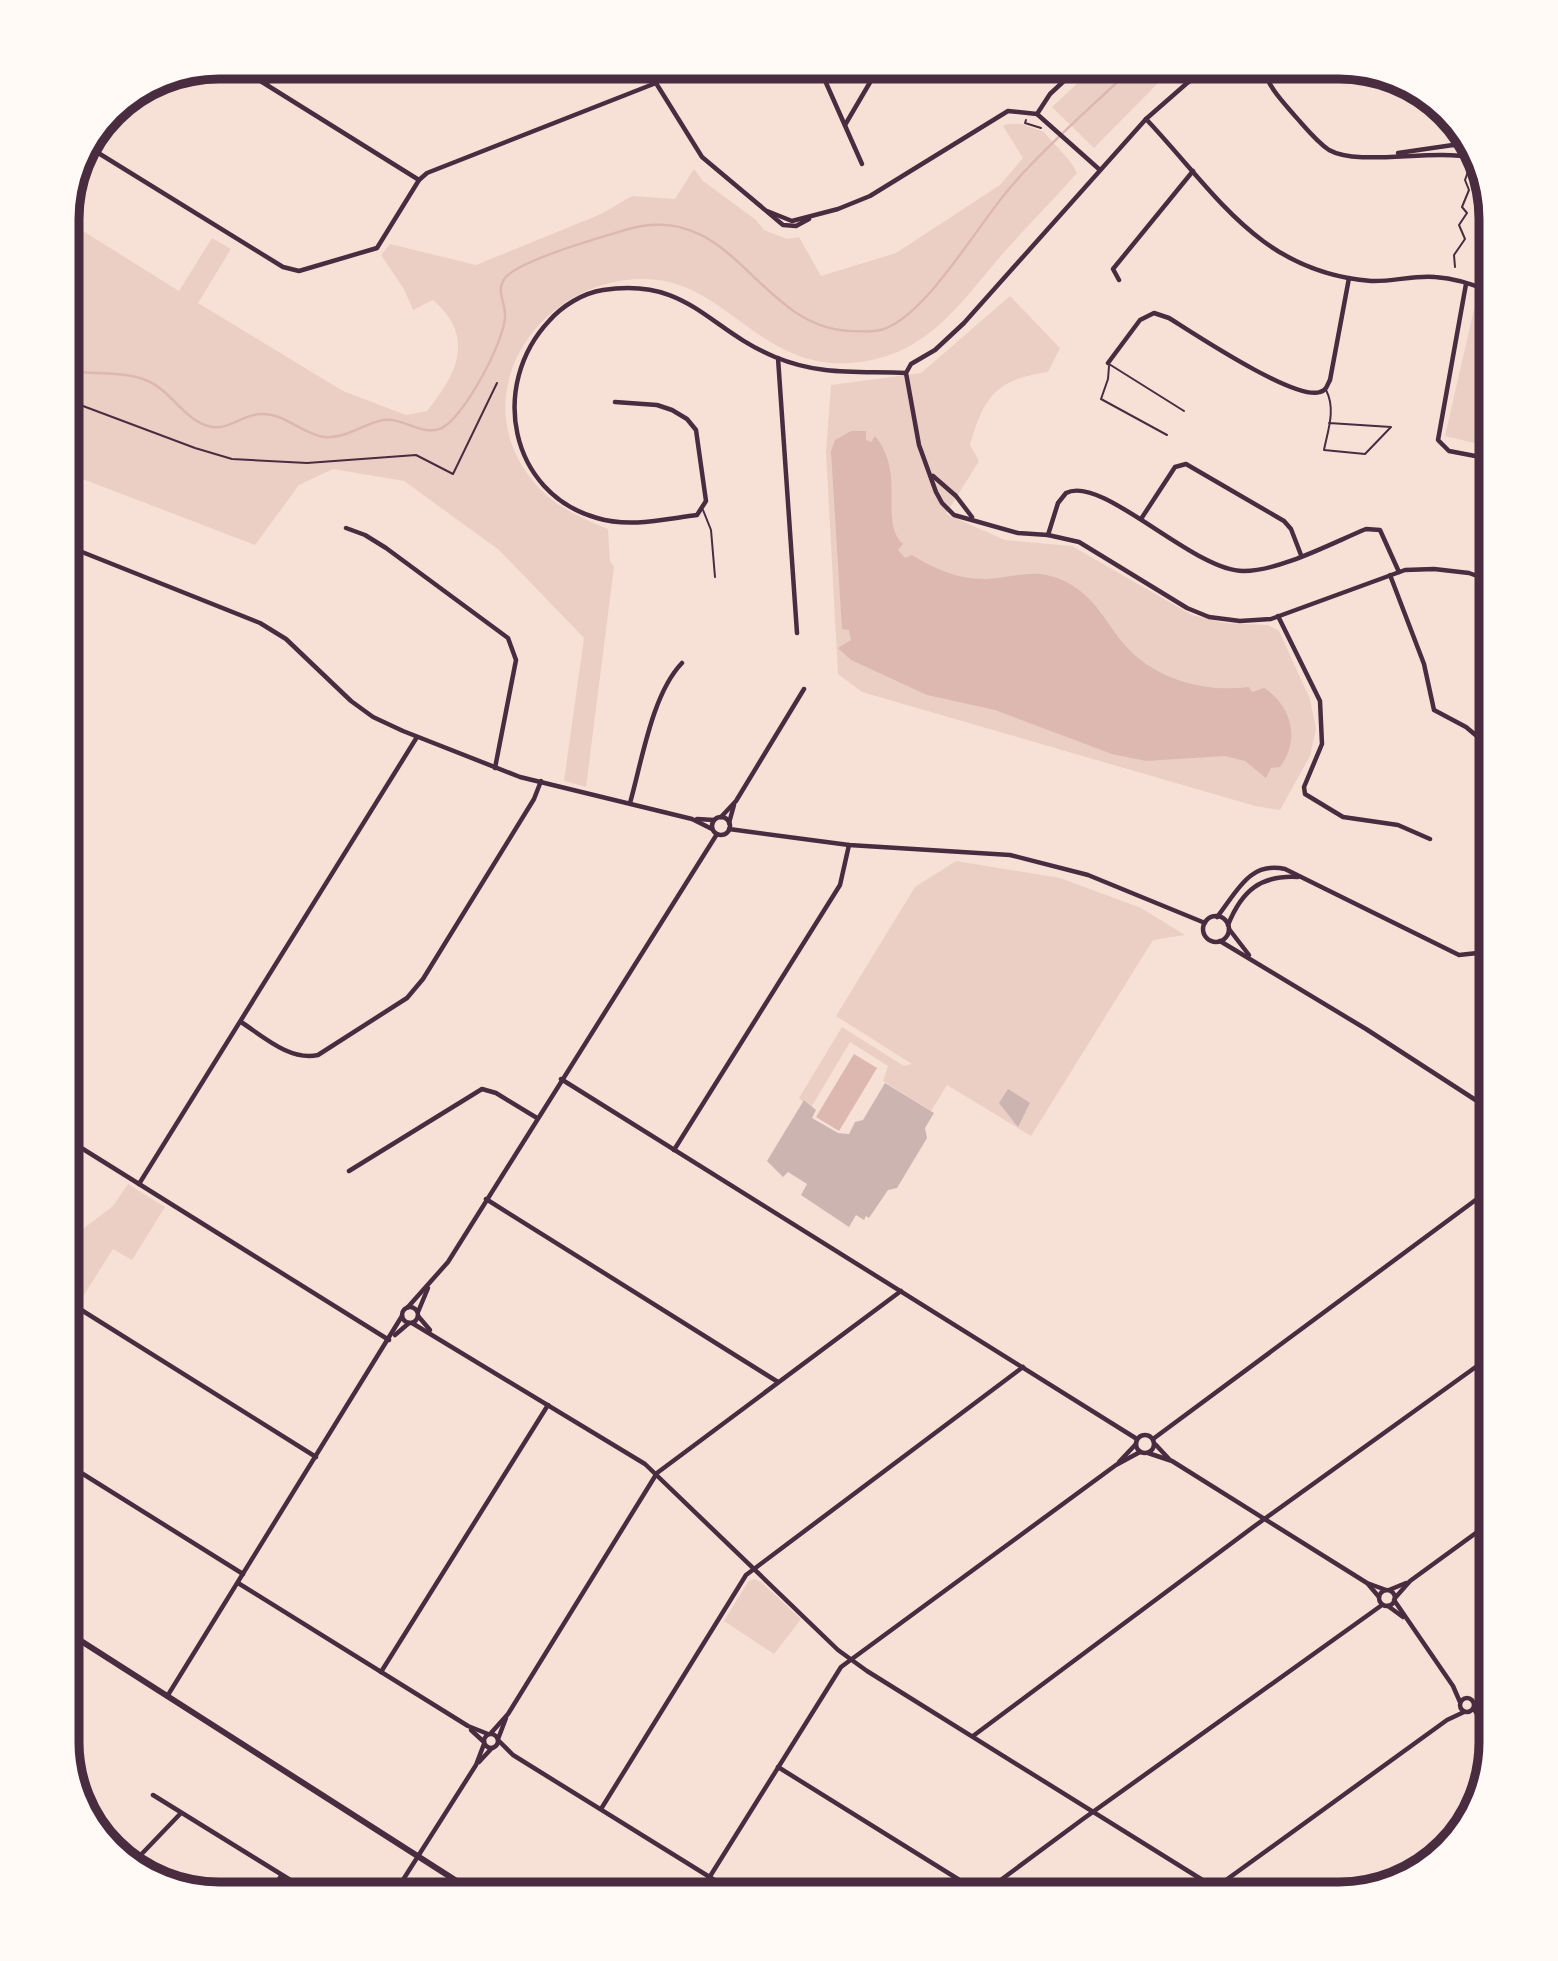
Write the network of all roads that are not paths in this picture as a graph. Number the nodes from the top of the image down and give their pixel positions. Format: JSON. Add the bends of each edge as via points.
{"nodes":[{"id":1,"x":258,"y":79,"type":"edge"},
{"id":2,"x":273,"y":79,"type":"edge"},
{"id":3,"x":654,"y":79,"type":"edge"},
{"id":4,"x":824,"y":79,"type":"edge"},
{"id":5,"x":872,"y":79,"type":"edge"},
{"id":6,"x":1066,"y":79,"type":"edge"},
{"id":7,"x":1192,"y":79,"type":"edge"},
{"id":8,"x":1268,"y":79,"type":"edge"},
{"id":9,"x":264,"y":83,"type":"junction"},
{"id":10,"x":656,"y":83,"type":"junction"},
{"id":11,"x":1037,"y":114,"type":"junction"},
{"id":12,"x":1146,"y":119,"type":"junction"},
{"id":13,"x":845,"y":125,"type":"junction"},
{"id":14,"x":1458,"y":145,"type":"edge"},
{"id":15,"x":96,"y":152,"type":"edge"},
{"id":16,"x":1391,"y":155,"type":"junction"},
{"id":17,"x":1465,"y":157,"type":"edge"},
{"id":18,"x":862,"y":164,"type":"dead end"},
{"id":19,"x":1100,"y":170,"type":"junction"},
{"id":20,"x":1192,"y":171,"type":"junction"},
{"id":21,"x":418,"y":180,"type":"junction"},
{"id":22,"x":1349,"y":278,"type":"junction"},
{"id":23,"x":1119,"y":280,"type":"dead end"},
{"id":24,"x":1466,"y":284,"type":"junction"},
{"id":25,"x":1479,"y":288,"type":"edge"},
{"id":26,"x":778,"y":358,"type":"junction"},
{"id":27,"x":1108,"y":363,"type":"junction"},
{"id":28,"x":906,"y":373,"type":"junction"},
{"id":29,"x":1326,"y":389,"type":"junction"},
{"id":30,"x":615,"y":402,"type":"dead end"},
{"id":31,"x":1184,"y":411,"type":"dead end"},
{"id":32,"x":1329,"y":423,"type":"junction"},
{"id":33,"x":1167,"y":435,"type":"dead end"},
{"id":34,"x":1479,"y":457,"type":"edge"},
{"id":35,"x":932,"y":475,"type":"junction"},
{"id":36,"x":703,"y":509,"type":"junction"},
{"id":37,"x":973,"y":518,"type":"junction"},
{"id":38,"x":1140,"y":519,"type":"junction"},
{"id":39,"x":346,"y":528,"type":"dead end"},
{"id":40,"x":1048,"y":535,"type":"junction"},
{"id":41,"x":79,"y":551,"type":"edge"},
{"id":42,"x":1301,"y":555,"type":"junction"},
{"id":43,"x":1398,"y":572,"type":"junction"},
{"id":44,"x":1390,"y":575,"type":"junction"},
{"id":45,"x":1479,"y":576,"type":"edge"},
{"id":46,"x":715,"y":577,"type":"dead end"},
{"id":47,"x":1278,"y":616,"type":"junction"},
{"id":48,"x":797,"y":633,"type":"dead end"},
{"id":49,"x":681,"y":663,"type":"dead end"},
{"id":50,"x":804,"y":690,"type":"dead end"},
{"id":51,"x":417,"y":737,"type":"junction"},
{"id":52,"x":1479,"y":738,"type":"edge"},
{"id":53,"x":495,"y":768,"type":"junction"},
{"id":54,"x":541,"y":781,"type":"junction"},
{"id":55,"x":736,"y":801,"type":"junction"},
{"id":56,"x":630,"y":803,"type":"junction"},
{"id":57,"x":721,"y":817,"type":"junction"},
{"id":58,"x":692,"y":819,"type":"junction"},
{"id":59,"x":714,"y":820,"type":"junction"},
{"id":60,"x":729,"y":826,"type":"junction"},
{"id":61,"x":712,"y":829,"type":"junction"},
{"id":62,"x":717,"y":834,"type":"junction"},
{"id":63,"x":1430,"y":839,"type":"dead end"},
{"id":64,"x":849,"y":845,"type":"junction"},
{"id":65,"x":1248,"y":876,"type":"junction"},
{"id":66,"x":1299,"y":877,"type":"junction"},
{"id":67,"x":1255,"y":887,"type":"junction"},
{"id":68,"x":1217,"y":917,"type":"junction"},
{"id":69,"x":1205,"y":923,"type":"junction"},
{"id":70,"x":1229,"y":927,"type":"junction"},
{"id":71,"x":1220,"y":942,"type":"junction"},
{"id":72,"x":1479,"y":952,"type":"edge"},
{"id":73,"x":1251,"y":958,"type":"junction"},
{"id":74,"x":241,"y":1023,"type":"junction"},
{"id":75,"x":561,"y":1079,"type":"junction"},
{"id":76,"x":1479,"y":1102,"type":"edge"},
{"id":77,"x":537,"y":1118,"type":"junction"},
{"id":78,"x":79,"y":1146,"type":"edge"},
{"id":79,"x":674,"y":1150,"type":"junction"},
{"id":80,"x":349,"y":1171,"type":"dead end"},
{"id":81,"x":139,"y":1184,"type":"junction"},
{"id":82,"x":1479,"y":1198,"type":"edge"},
{"id":83,"x":486,"y":1199,"type":"junction"},
{"id":84,"x":430,"y":1284,"type":"junction"},
{"id":85,"x":901,"y":1291,"type":"junction"},
{"id":86,"x":408,"y":1307,"type":"junction"},
{"id":87,"x":79,"y":1309,"type":"edge"},
{"id":88,"x":418,"y":1314,"type":"junction"},
{"id":89,"x":402,"y":1316,"type":"junction"},
{"id":90,"x":410,"y":1323,"type":"junction"},
{"id":91,"x":433,"y":1333,"type":"junction"},
{"id":92,"x":389,"y":1340,"type":"junction"},
{"id":93,"x":1479,"y":1365,"type":"edge"},
{"id":94,"x":1023,"y":1367,"type":"junction"},
{"id":95,"x":778,"y":1382,"type":"junction"},
{"id":96,"x":548,"y":1405,"type":"junction"},
{"id":97,"x":1137,"y":1442,"type":"junction"},
{"id":98,"x":1154,"y":1442,"type":"junction"},
{"id":99,"x":1140,"y":1452,"type":"junction"},
{"id":100,"x":1148,"y":1453,"type":"junction"},
{"id":101,"x":316,"y":1457,"type":"junction"},
{"id":102,"x":1172,"y":1461,"type":"junction"},
{"id":103,"x":1116,"y":1465,"type":"junction"},
{"id":104,"x":79,"y":1472,"type":"edge"},
{"id":105,"x":657,"y":1473,"type":"junction"},
{"id":106,"x":1266,"y":1520,"type":"junction"},
{"id":107,"x":1479,"y":1531,"type":"edge"},
{"id":108,"x":754,"y":1566,"type":"junction"},
{"id":109,"x":243,"y":1574,"type":"junction"},
{"id":110,"x":1410,"y":1581,"type":"junction"},
{"id":111,"x":238,"y":1583,"type":"junction"},
{"id":112,"x":1367,"y":1583,"type":"junction"},
{"id":113,"x":1387,"y":1590,"type":"junction"},
{"id":114,"x":1378,"y":1598,"type":"junction"},
{"id":115,"x":1395,"y":1599,"type":"junction"},
{"id":116,"x":1385,"y":1606,"type":"junction"},
{"id":117,"x":1365,"y":1614,"type":"junction"},
{"id":118,"x":1404,"y":1618,"type":"junction"},
{"id":119,"x":79,"y":1640,"type":"edge"},
{"id":120,"x":851,"y":1659,"type":"junction"},
{"id":121,"x":382,"y":1672,"type":"junction"},
{"id":122,"x":1454,"y":1686,"type":"junction"},
{"id":123,"x":1479,"y":1693,"type":"edge"},
{"id":124,"x":168,"y":1695,"type":"junction"},
{"id":125,"x":1468,"y":1698,"type":"junction"},
{"id":126,"x":1479,"y":1701,"type":"edge"},
{"id":127,"x":1460,"y":1704,"type":"junction"},
{"id":128,"x":1474,"y":1707,"type":"junction"},
{"id":129,"x":1466,"y":1713,"type":"junction"},
{"id":130,"x":508,"y":1714,"type":"junction"},
{"id":131,"x":1479,"y":1718,"type":"edge"},
{"id":132,"x":1447,"y":1720,"type":"junction"},
{"id":133,"x":1479,"y":1724,"type":"edge"},
{"id":134,"x":468,"y":1727,"type":"junction"},
{"id":135,"x":489,"y":1734,"type":"junction"},
{"id":136,"x":973,"y":1737,"type":"junction"},
{"id":137,"x":498,"y":1740,"type":"junction"},
{"id":138,"x":484,"y":1743,"type":"junction"},
{"id":139,"x":493,"y":1748,"type":"junction"},
{"id":140,"x":513,"y":1755,"type":"junction"},
{"id":141,"x":476,"y":1765,"type":"junction"},
{"id":142,"x":778,"y":1767,"type":"junction"},
{"id":143,"x":153,"y":1795,"type":"dead end"},
{"id":144,"x":601,"y":1809,"type":"junction"},
{"id":145,"x":1093,"y":1812,"type":"junction"},
{"id":146,"x":181,"y":1813,"type":"junction"},
{"id":147,"x":139,"y":1857,"type":"edge"},
{"id":148,"x":419,"y":1859,"type":"junction"},
{"id":149,"x":281,"y":1875,"type":"junction"},
{"id":150,"x":710,"y":1877,"type":"junction"},
{"id":151,"x":277,"y":1882,"type":"edge"},
{"id":152,"x":292,"y":1882,"type":"edge"},
{"id":153,"x":403,"y":1882,"type":"edge"},
{"id":154,"x":456,"y":1882,"type":"edge"},
{"id":155,"x":707,"y":1882,"type":"edge"},
{"id":156,"x":718,"y":1882,"type":"edge"},
{"id":157,"x":963,"y":1882,"type":"edge"},
{"id":158,"x":998,"y":1882,"type":"edge"},
{"id":159,"x":1205,"y":1882,"type":"edge"},
{"id":160,"x":1223,"y":1882,"type":"edge"}],
"edges":[{"from":1,"to":9,"type":"street"},
{"from":2,"to":9,"type":"street"},
{"from":3,"to":10,"type":"street"},
{"from":4,"to":13,"type":"street"},
{"from":5,"to":13,"type":"street"},
{"from":6,"to":11,"type":"street"},
{"from":7,"to":12,"type":"street"},
{"from":8,"to":16,"type":"street","via":[[1274,92],[1325,147],[1347,157]]},
{"from":9,"to":21,"type":"street"},
{"from":10,"to":11,"type":"street","via":[[702,157],[783,225],[796,226],[870,196],[1008,111]]},
{"from":10,"to":21,"type":"street"},
{"from":11,"to":19,"type":"street"},
{"from":12,"to":19,"type":"street"},
{"from":12,"to":20,"type":"street"},
{"from":13,"to":18,"type":"street"},
{"from":14,"to":16,"type":"street"},
{"from":15,"to":21,"type":"street","via":[[283,267],[299,271],[377,248]]},
{"from":16,"to":17,"type":"street"},
{"from":19,"to":28,"type":"street","via":[[964,323],[935,350],[911,364]]},
{"from":20,"to":22,"type":"street","via":[[1267,246],[1307,268]]},
{"from":20,"to":23,"type":"street","via":[[1113,269]]},
{"from":22,"to":24,"type":"street","via":[[1374,281],[1435,276]]},
{"from":22,"to":29,"type":"street"},
{"from":24,"to":25,"type":"street"},
{"from":24,"to":34,"type":"street","via":[[1438,440],[1449,451]]},
{"from":26,"to":28,"type":"street","via":[[835,374]]},
{"from":26,"to":36,"type":"street","via":[[690,303],[661,290],[633,286],[599,290],[573,301],[539,331],[522,362],[514,386],[518,438],[529,465],[548,490],[570,507],[619,523],[697,515]]},
{"from":26,"to":48,"type":"street"},
{"from":27,"to":29,"type":"street","via":[[1140,320],[1154,313],[1274,379],[1309,393]]},
{"from":27,"to":31,"type":"lane"},
{"from":27,"to":33,"type":"lane","via":[[1101,399]]},
{"from":28,"to":35,"type":"street","via":[[914,428]]},
{"from":29,"to":32,"type":"lane","via":[[1332,408]]},
{"from":30,"to":36,"type":"street","via":[[657,405],[687,419],[696,430],[706,501]]},
{"from":32,"to":32,"type":"lane","via":[[1324,450],[1366,454],[1391,426]]},
{"from":35,"to":37,"type":"street","via":[[956,495]]},
{"from":35,"to":37,"type":"street","via":[[944,506],[954,515]]},
{"from":36,"to":46,"type":"lane","via":[[711,530]]},
{"from":37,"to":40,"type":"street","via":[[1017,533]]},
{"from":38,"to":40,"type":"street","via":[[1101,498],[1070,491],[1058,503]]},
{"from":38,"to":42,"type":"street","via":[[1226,569],[1261,569]]},
{"from":38,"to":42,"type":"street","via":[[1175,467],[1186,464],[1284,521]]},
{"from":39,"to":53,"type":"street","via":[[386,548],[508,638],[516,660]]},
{"from":40,"to":47,"type":"street","via":[[1079,542],[1186,608],[1209,617],[1240,621]]},
{"from":41,"to":51,"type":"street","via":[[260,623],[285,639],[373,717]]},
{"from":42,"to":43,"type":"street","via":[[1366,529],[1380,530]]},
{"from":43,"to":44,"type":"street"},
{"from":43,"to":45,"type":"street","via":[[1434,569]]},
{"from":44,"to":47,"type":"street"},
{"from":44,"to":52,"type":"street","via":[[1424,664],[1434,710]]},
{"from":47,"to":63,"type":"street","via":[[1320,702],[1321,744],[1305,794],[1343,817],[1398,825]]},
{"from":49,"to":56,"type":"street","via":[[659,703]]},
{"from":50,"to":55,"type":"street"},
{"from":51,"to":53,"type":"street"},
{"from":51,"to":74,"type":"street"},
{"from":53,"to":54,"type":"street"},
{"from":54,"to":56,"type":"street"},
{"from":54,"to":74,"type":"street","via":[[423,979],[407,998],[318,1055],[306,1058]]},
{"from":55,"to":57,"type":"street"},
{"from":55,"to":60,"type":"street"},
{"from":56,"to":58,"type":"street"},
{"from":57,"to":59,"type":"street"},
{"from":57,"to":60,"type":"street"},
{"from":58,"to":59,"type":"street"},
{"from":58,"to":61,"type":"street"},
{"from":59,"to":61,"type":"street"},
{"from":60,"to":62,"type":"street","via":[[726,834]]},
{"from":60,"to":64,"type":"street"},
{"from":61,"to":62,"type":"street"},
{"from":62,"to":75,"type":"street"},
{"from":64,"to":69,"type":"street","via":[[1010,855],[1088,875]]},
{"from":64,"to":79,"type":"street","via":[[840,885]]},
{"from":65,"to":66,"type":"street","via":[[1272,866]]},
{"from":65,"to":67,"type":"street"},
{"from":65,"to":68,"type":"street"},
{"from":66,"to":67,"type":"street","via":[[1278,876]]},
{"from":66,"to":72,"type":"street","via":[[1459,955]]},
{"from":67,"to":70,"type":"street"},
{"from":68,"to":69,"type":"street"},
{"from":68,"to":70,"type":"street"},
{"from":69,"to":71,"type":"street","via":[[1207,938]]},
{"from":70,"to":71,"type":"street"},
{"from":70,"to":73,"type":"street"},
{"from":71,"to":73,"type":"street"},
{"from":73,"to":76,"type":"street"},
{"from":74,"to":81,"type":"street"},
{"from":75,"to":77,"type":"street"},
{"from":75,"to":79,"type":"street"},
{"from":77,"to":80,"type":"street","via":[[482,1089]]},
{"from":77,"to":83,"type":"street"},
{"from":78,"to":81,"type":"street"},
{"from":79,"to":85,"type":"street"},
{"from":81,"to":92,"type":"street"},
{"from":82,"to":98,"type":"street"},
{"from":83,"to":84,"type":"street"},
{"from":83,"to":95,"type":"street"},
{"from":84,"to":86,"type":"street"},
{"from":84,"to":88,"type":"street"},
{"from":85,"to":94,"type":"street"},
{"from":85,"to":95,"type":"street"},
{"from":86,"to":88,"type":"street"},
{"from":86,"to":89,"type":"street"},
{"from":87,"to":101,"type":"street"},
{"from":88,"to":90,"type":"street"},
{"from":88,"to":91,"type":"street"},
{"from":89,"to":90,"type":"street"},
{"from":89,"to":92,"type":"street"},
{"from":90,"to":91,"type":"street"},
{"from":90,"to":92,"type":"street"},
{"from":91,"to":96,"type":"street"},
{"from":92,"to":101,"type":"street"},
{"from":93,"to":106,"type":"street"},
{"from":94,"to":97,"type":"street"},
{"from":94,"to":108,"type":"street"},
{"from":95,"to":105,"type":"street"},
{"from":96,"to":105,"type":"street"},
{"from":96,"to":121,"type":"street"},
{"from":97,"to":98,"type":"street","via":[[1145,1434]]},
{"from":97,"to":99,"type":"street"},
{"from":97,"to":103,"type":"street"},
{"from":98,"to":100,"type":"street"},
{"from":98,"to":102,"type":"street"},
{"from":99,"to":100,"type":"street"},
{"from":99,"to":103,"type":"street"},
{"from":100,"to":102,"type":"street"},
{"from":101,"to":109,"type":"street"},
{"from":102,"to":106,"type":"street"},
{"from":103,"to":120,"type":"street"},
{"from":104,"to":109,"type":"street"},
{"from":105,"to":108,"type":"street"},
{"from":105,"to":130,"type":"street"},
{"from":106,"to":112,"type":"street"},
{"from":106,"to":136,"type":"street"},
{"from":107,"to":110,"type":"street"},
{"from":108,"to":120,"type":"street"},
{"from":108,"to":144,"type":"street"},
{"from":109,"to":111,"type":"street"},
{"from":110,"to":113,"type":"street"},
{"from":110,"to":115,"type":"street"},
{"from":111,"to":121,"type":"street"},
{"from":111,"to":124,"type":"street"},
{"from":112,"to":113,"type":"street"},
{"from":112,"to":114,"type":"street"},
{"from":113,"to":114,"type":"street"},
{"from":113,"to":115,"type":"street"},
{"from":114,"to":116,"type":"street"},
{"from":114,"to":117,"type":"street"},
{"from":115,"to":116,"type":"street"},
{"from":115,"to":118,"type":"street"},
{"from":116,"to":117,"type":"street"},
{"from":116,"to":118,"type":"street"},
{"from":117,"to":145,"type":"street"},
{"from":118,"to":122,"type":"street"},
{"from":119,"to":124,"type":"main road"},
{"from":120,"to":136,"type":"street"},
{"from":120,"to":142,"type":"street","via":[[841,1667]]},
{"from":121,"to":134,"type":"street"},
{"from":122,"to":125,"type":"street"},
{"from":122,"to":127,"type":"street"},
{"from":123,"to":125,"type":"street"},
{"from":124,"to":148,"type":"main road"},
{"from":125,"to":127,"type":"street"},
{"from":125,"to":128,"type":"street"},
{"from":126,"to":128,"type":"street"},
{"from":127,"to":129,"type":"street"},
{"from":127,"to":132,"type":"street"},
{"from":128,"to":129,"type":"street"},
{"from":128,"to":131,"type":"street"},
{"from":129,"to":132,"type":"street"},
{"from":129,"to":133,"type":"street"},
{"from":130,"to":135,"type":"street"},
{"from":130,"to":137,"type":"street"},
{"from":132,"to":160,"type":"street"},
{"from":134,"to":135,"type":"street"},
{"from":134,"to":138,"type":"street"},
{"from":135,"to":137,"type":"street"},
{"from":135,"to":138,"type":"street"},
{"from":136,"to":145,"type":"street"},
{"from":137,"to":139,"type":"street"},
{"from":137,"to":140,"type":"street"},
{"from":138,"to":139,"type":"street"},
{"from":138,"to":141,"type":"street"},
{"from":139,"to":140,"type":"street"},
{"from":139,"to":141,"type":"street"},
{"from":140,"to":144,"type":"street"},
{"from":141,"to":148,"type":"street"},
{"from":142,"to":150,"type":"street"},
{"from":142,"to":157,"type":"street"},
{"from":143,"to":146,"type":"street"},
{"from":144,"to":150,"type":"street"},
{"from":145,"to":158,"type":"street"},
{"from":145,"to":159,"type":"street"},
{"from":146,"to":147,"type":"street"},
{"from":146,"to":149,"type":"street"},
{"from":148,"to":153,"type":"street"},
{"from":148,"to":154,"type":"main road"},
{"from":149,"to":151,"type":"street"},
{"from":149,"to":152,"type":"street"},
{"from":150,"to":155,"type":"street"},
{"from":150,"to":156,"type":"street"}]}
